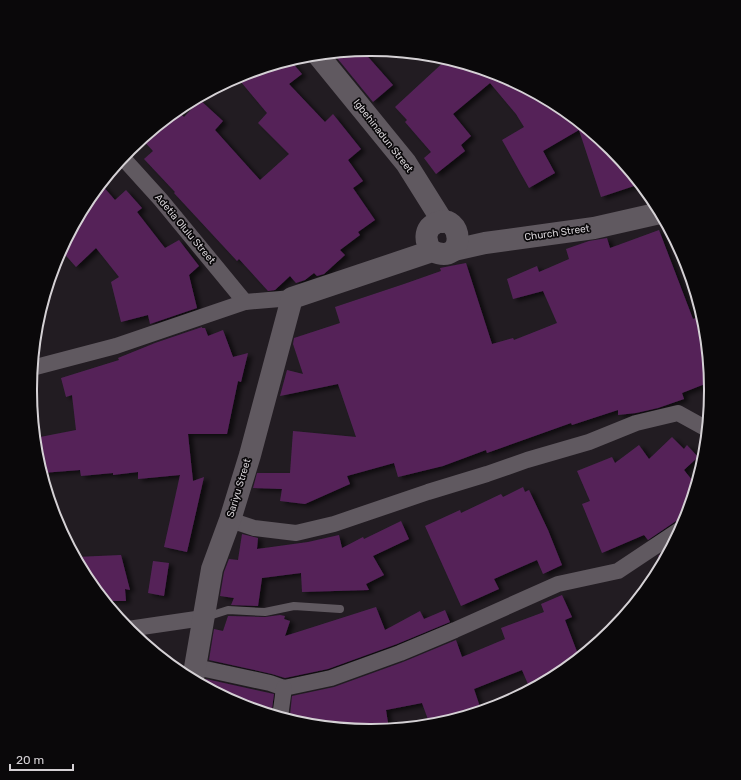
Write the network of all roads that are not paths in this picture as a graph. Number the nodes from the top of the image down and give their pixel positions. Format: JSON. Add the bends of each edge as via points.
{"nodes":[{"id":1,"x":322,"y":60,"type":"edge"},
{"id":2,"x":127,"y":162,"type":"edge"},
{"id":3,"x":654,"y":214,"type":"edge"},
{"id":4,"x":443,"y":222,"type":"junction"},
{"id":5,"x":454,"y":250,"type":"junction"},
{"id":6,"x":432,"y":252,"type":"junction"},
{"id":7,"x":292,"y":298,"type":"junction"},
{"id":8,"x":245,"y":302,"type":"junction"},
{"id":9,"x":38,"y":366,"type":"edge"},
{"id":10,"x":702,"y":426,"type":"edge"},
{"id":11,"x":230,"y":520,"type":"junction"},
{"id":12,"x":671,"y":536,"type":"edge"},
{"id":13,"x":340,"y":609,"type":"dead end"},
{"id":14,"x":203,"y":618,"type":"junction"},
{"id":15,"x":137,"y":628,"type":"edge"},
{"id":16,"x":194,"y":673,"type":"edge"},
{"id":17,"x":284,"y":688,"type":"junction"},
{"id":18,"x":281,"y":711,"type":"edge"}],
"edges":[{"from":1,"to":4,"type":"street","name":"Igbehinadun Street","via":[[406,163]]},
{"from":2,"to":8,"type":"street","name":"Adetia Olulu Street"},
{"from":3,"to":5,"type":"street","name":"Church Street","via":[[594,228],[485,243]]},
{"from":4,"to":5,"type":"street","via":[[456,229],[458,243]]},
{"from":4,"to":6,"type":"street","via":[[436,222],[427,232],[426,239]]},
{"from":5,"to":6,"type":"street","via":[[447,254]]},
{"from":6,"to":7,"type":"street"},
{"from":7,"to":8,"type":"street"},
{"from":7,"to":11,"type":"street","name":"Sariyu Street"},
{"from":8,"to":9,"type":"street","via":[[116,346]]},
{"from":10,"to":11,"type":"street","via":[[678,413],[636,423],[589,442],[526,460],[334,524],[296,533],[254,528]]},
{"from":11,"to":14,"type":"street","name":"Sariyu Street","via":[[212,570]]},
{"from":12,"to":17,"type":"street","via":[[618,571],[558,584],[400,653],[331,678]]},
{"from":13,"to":14,"type":"lane","via":[[294,606],[265,612],[228,610]]},
{"from":14,"to":15,"type":"street"},
{"from":14,"to":16,"type":"street","name":"Sariyu Street"},
{"from":16,"to":17,"type":"street","via":[[270,683]]},
{"from":17,"to":18,"type":"street"}]}
